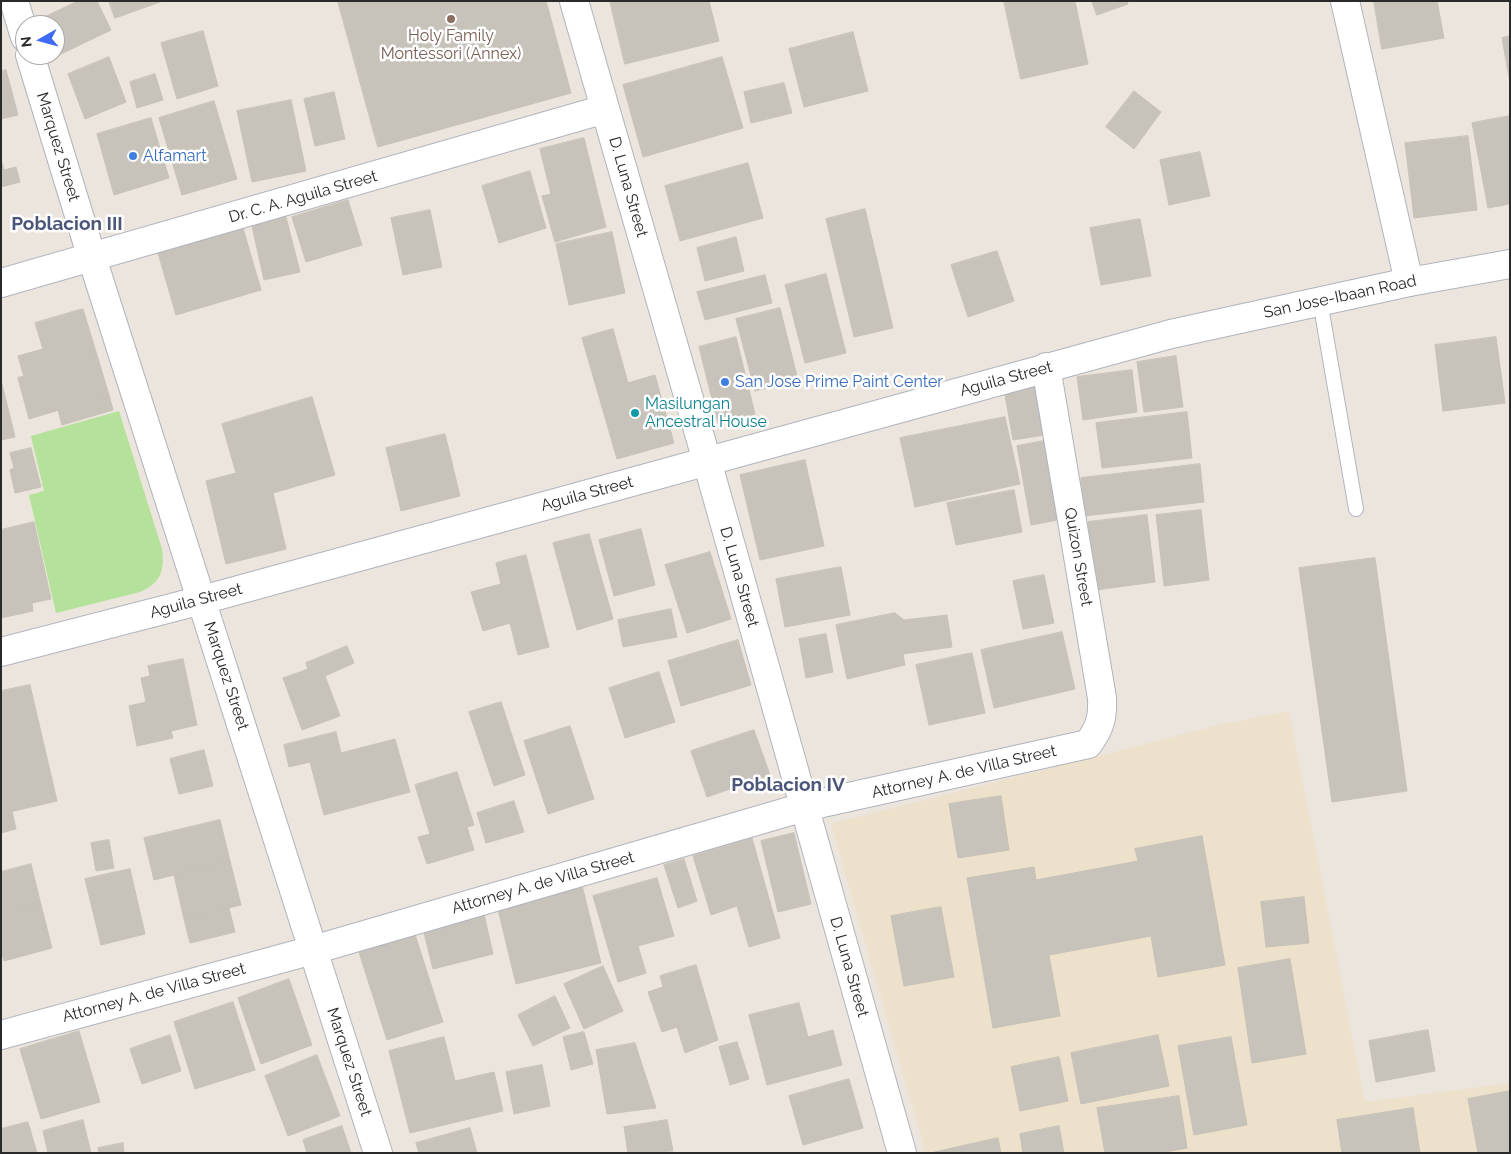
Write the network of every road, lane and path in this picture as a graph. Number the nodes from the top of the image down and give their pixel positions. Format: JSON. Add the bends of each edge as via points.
{"nodes":[{"id":1,"x":14,"y":1,"type":"edge"},
{"id":2,"x":574,"y":1,"type":"edge"},
{"id":3,"x":1345,"y":1,"type":"edge"},
{"id":4,"x":18,"y":15,"type":"edge"},
{"id":5,"x":33,"y":65,"type":"edge"},
{"id":6,"x":605,"y":109,"type":"junction"},
{"id":7,"x":92,"y":258,"type":"junction"},
{"id":8,"x":1510,"y":264,"type":"edge"},
{"id":9,"x":1409,"y":282,"type":"junction"},
{"id":10,"x":1,"y":283,"type":"edge"},
{"id":11,"x":1320,"y":301,"type":"junction"},
{"id":12,"x":1171,"y":334,"type":"joint"},
{"id":13,"x":1046,"y":367,"type":"junction"},
{"id":14,"x":707,"y":461,"type":"junction"},
{"id":15,"x":1356,"y":509,"type":"dead end"},
{"id":16,"x":202,"y":600,"type":"junction"},
{"id":17,"x":1,"y":652,"type":"edge"},
{"id":18,"x":1088,"y":744,"type":"joint"},
{"id":19,"x":804,"y":808,"type":"junction"},
{"id":20,"x":313,"y":950,"type":"junction"},
{"id":21,"x":1,"y":1035,"type":"edge"},
{"id":22,"x":378,"y":1153,"type":"edge"},
{"id":23,"x":902,"y":1153,"type":"edge"}],
"edges":[{"from":1,"to":4,"type":"street"},
{"from":2,"to":6,"type":"street","name":"D. Luna Street"},
{"from":3,"to":9,"type":"street"},
{"from":5,"to":7,"type":"street","name":"Marquez Street"},
{"from":6,"to":7,"type":"street","name":"Dr. C. A. Aguila Street"},
{"from":6,"to":14,"type":"street","name":"D. Luna Street"},
{"from":7,"to":10,"type":"street","name":"Dr. C. A. Aguila Street"},
{"from":7,"to":16,"type":"street","name":"Marquez Street"},
{"from":8,"to":9,"type":"street","name":"San Jose-Ibaan Road"},
{"from":9,"to":11,"type":"street","name":"San Jose-Ibaan Road"},
{"from":11,"to":12,"type":"street","name":"San Jose-Ibaan Road"},
{"from":11,"to":15,"type":"lane"},
{"from":12,"to":13,"type":"street","name":"Aguila Street"},
{"from":13,"to":14,"type":"street","name":"Aguila Street"},
{"from":13,"to":18,"type":"street","name":"Quizon Street","via":[[1102,698],[1103,716],[1098,731]]},
{"from":14,"to":16,"type":"street","name":"Aguila Street"},
{"from":14,"to":19,"type":"street","name":"D. Luna Street"},
{"from":16,"to":17,"type":"street","name":"Aguila Street"},
{"from":16,"to":20,"type":"street","name":"Marquez Street"},
{"from":18,"to":19,"type":"street","name":"Attorney A. de Villa Street"},
{"from":19,"to":20,"type":"street","name":"Attorney A. de Villa Street"},
{"from":19,"to":23,"type":"street","name":"D. Luna Street"},
{"from":20,"to":21,"type":"street","name":"Attorney A. de Villa Street"},
{"from":20,"to":22,"type":"street","name":"Marquez Street"}]}
